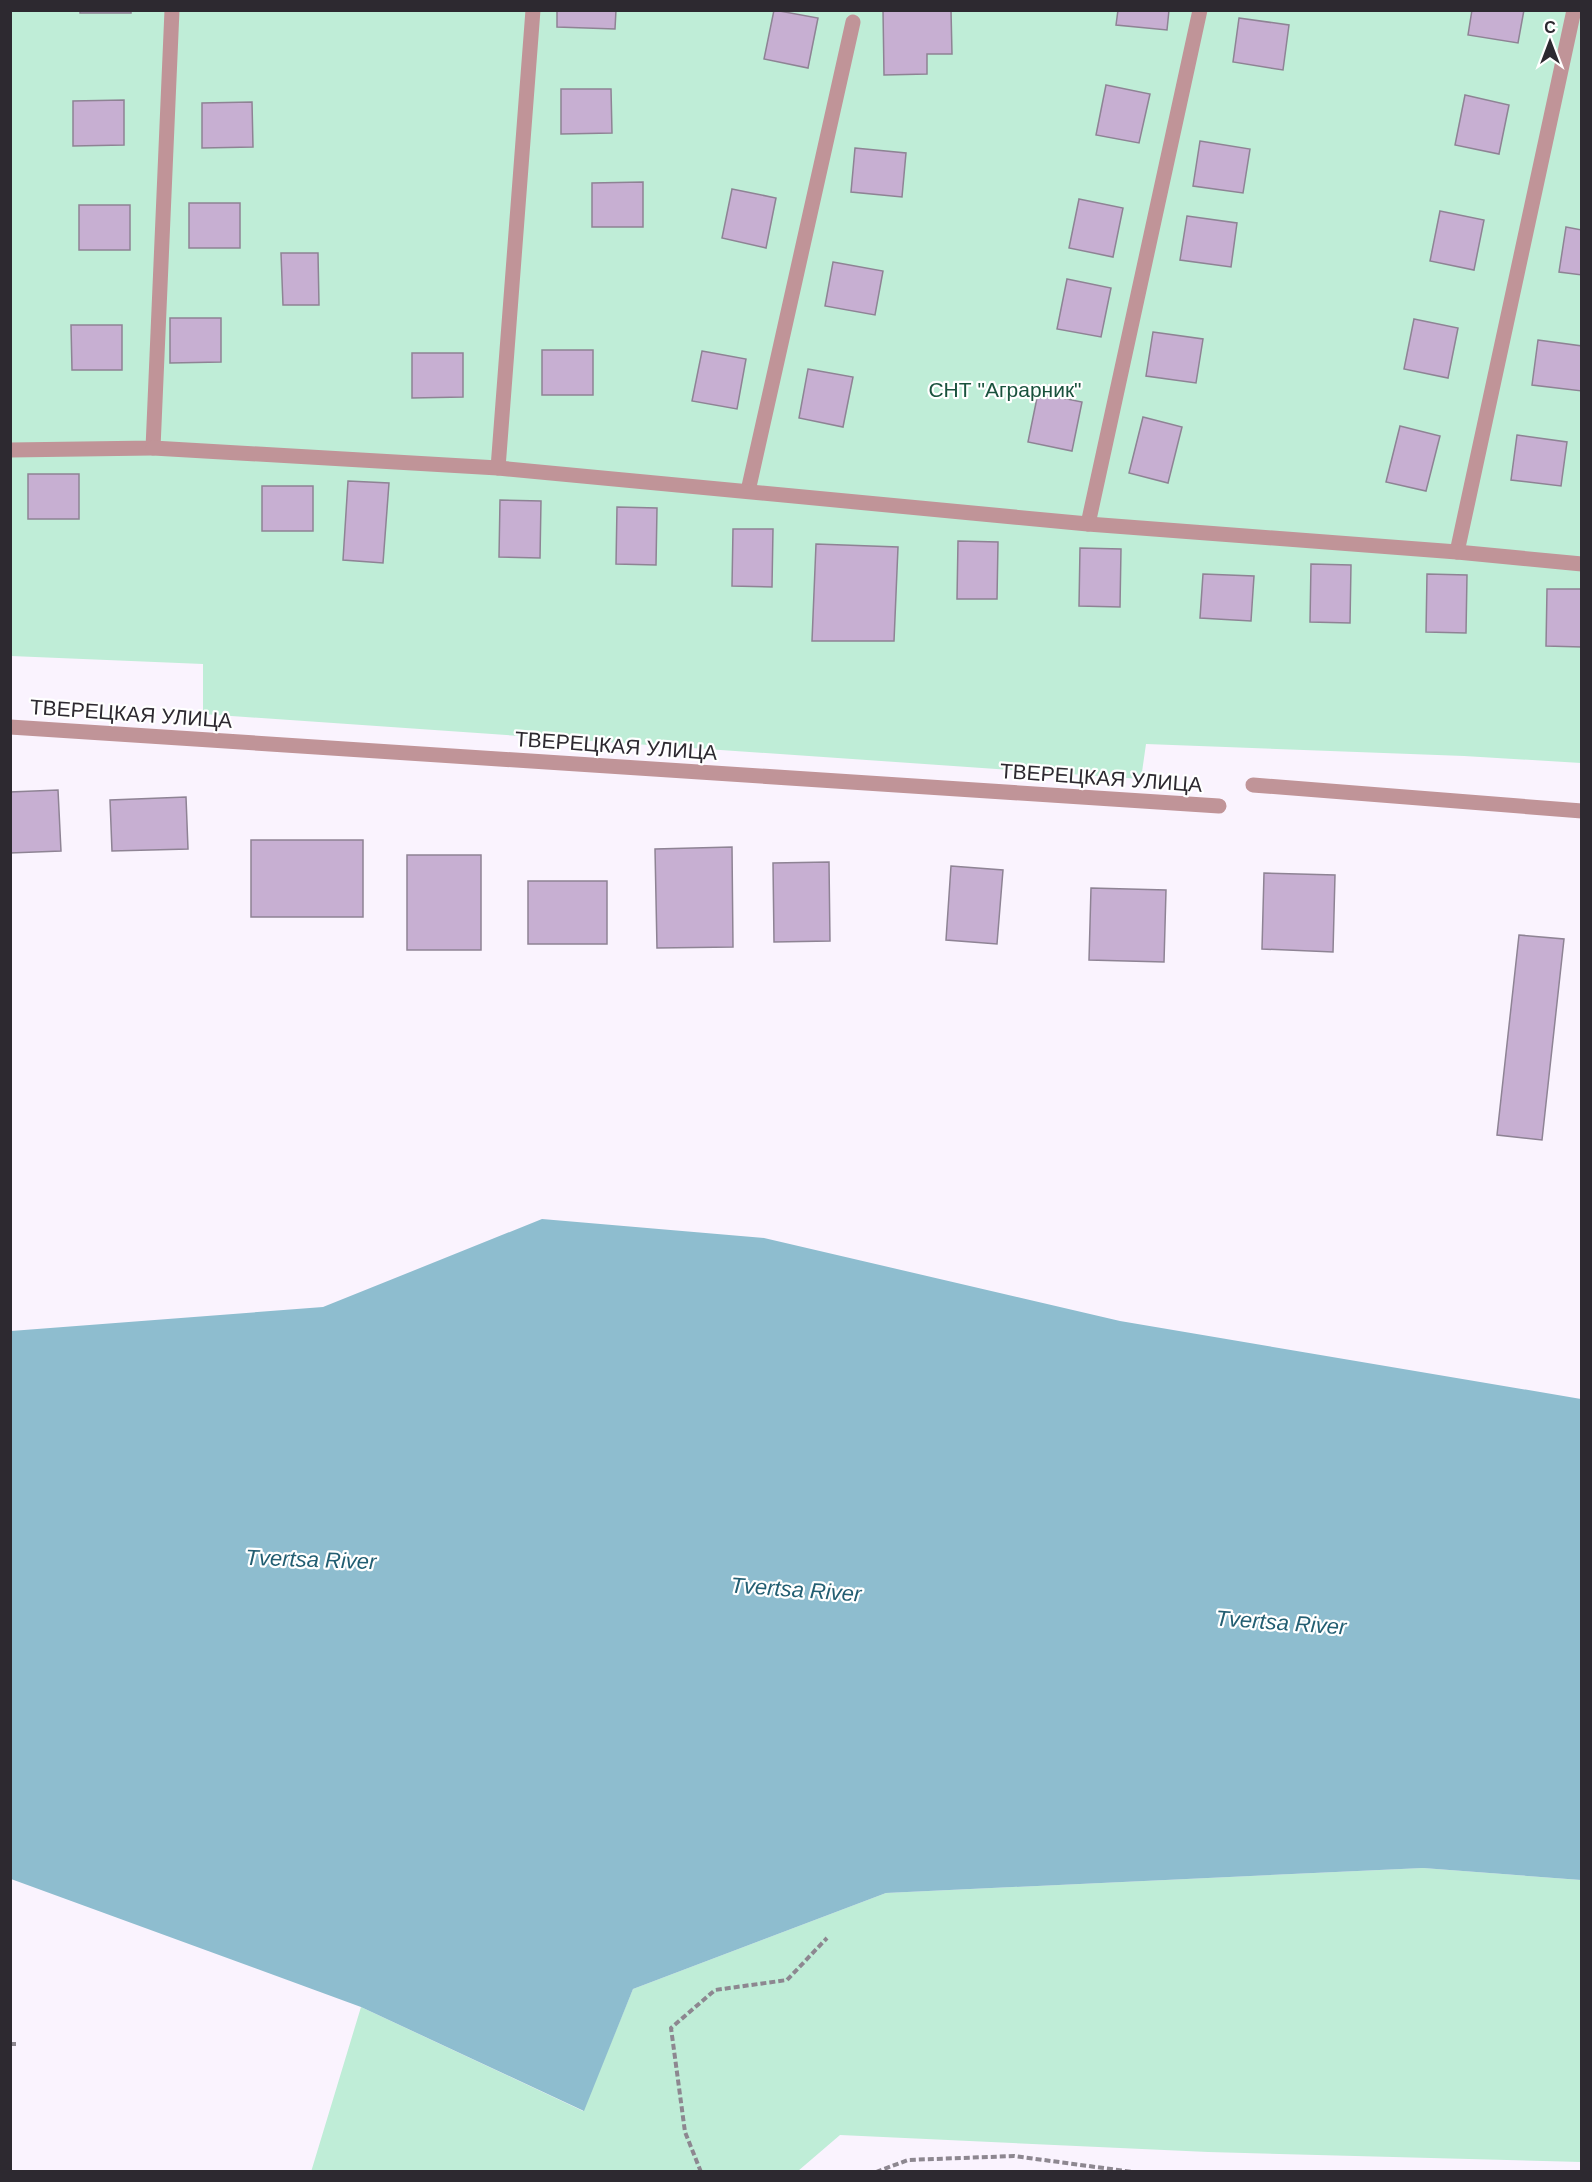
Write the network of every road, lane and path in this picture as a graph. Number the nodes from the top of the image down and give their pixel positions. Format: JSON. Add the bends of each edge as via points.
{"nodes":[{"id":1,"x":172,"y":10,"type":"edge"},
{"id":2,"x":533,"y":10,"type":"edge"},
{"id":3,"x":1200,"y":10,"type":"edge"},
{"id":4,"x":1574,"y":10,"type":"edge"},
{"id":5,"x":853,"y":22,"type":"dead end"},
{"id":6,"x":153,"y":448,"type":"junction"},
{"id":7,"x":10,"y":450,"type":"edge"},
{"id":8,"x":498,"y":468,"type":"junction"},
{"id":9,"x":748,"y":491,"type":"junction"},
{"id":10,"x":1088,"y":524,"type":"junction"},
{"id":11,"x":1457,"y":552,"type":"junction"},
{"id":12,"x":1581,"y":564,"type":"edge"},
{"id":13,"x":10,"y":728,"type":"edge"},
{"id":14,"x":1253,"y":785,"type":"dead end"},
{"id":15,"x":1219,"y":806,"type":"dead end"},
{"id":16,"x":1581,"y":811,"type":"edge"},
{"id":17,"x":827,"y":1938,"type":"dead end"},
{"id":18,"x":10,"y":2044,"type":"edge"},
{"id":19,"x":17,"y":2044,"type":"dead end"},
{"id":20,"x":701,"y":2172,"type":"edge"},
{"id":21,"x":876,"y":2172,"type":"edge"},
{"id":22,"x":1133,"y":2172,"type":"edge"}],
"edges":[{"from":1,"to":6,"type":"street"},
{"from":2,"to":8,"type":"street"},
{"from":3,"to":10,"type":"street"},
{"from":4,"to":11,"type":"street"},
{"from":5,"to":9,"type":"street"},
{"from":6,"to":7,"type":"street"},
{"from":6,"to":8,"type":"street"},
{"from":8,"to":9,"type":"street"},
{"from":9,"to":10,"type":"street"},
{"from":10,"to":11,"type":"street"},
{"from":11,"to":12,"type":"street"},
{"from":13,"to":15,"type":"street","name":"ТВЕРЕЦКАЯ УЛИЦА"},
{"from":14,"to":16,"type":"street"},
{"from":17,"to":20,"type":"path","via":[[787,1980],[715,1990],[671,2028],[685,2132]]},
{"from":18,"to":19,"type":"path"},
{"from":21,"to":22,"type":"path","via":[[908,2160],[1014,2156]]}]}
